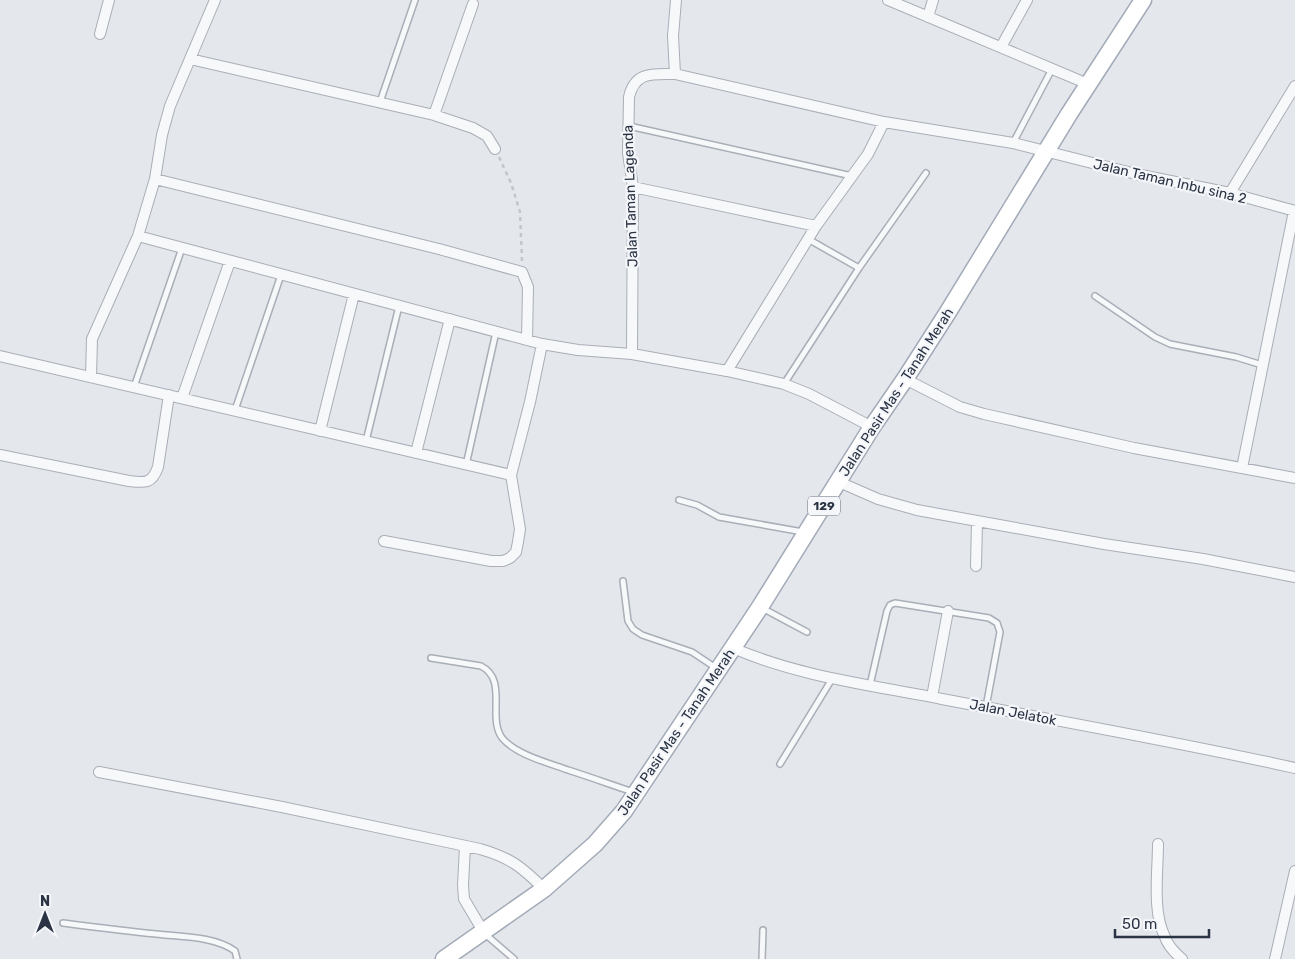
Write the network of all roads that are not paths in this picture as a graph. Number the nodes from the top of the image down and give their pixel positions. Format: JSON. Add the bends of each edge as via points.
{"nodes":[{"id":1,"x":109,"y":0,"type":"edge"},
{"id":2,"x":215,"y":0,"type":"edge"},
{"id":3,"x":415,"y":0,"type":"edge"},
{"id":4,"x":676,"y":0,"type":"edge"},
{"id":5,"x":888,"y":0,"type":"edge"},
{"id":6,"x":933,"y":0,"type":"edge"},
{"id":7,"x":1027,"y":0,"type":"edge"},
{"id":8,"x":1143,"y":0,"type":"edge"},
{"id":9,"x":472,"y":2,"type":"edge"},
{"id":10,"x":928,"y":17,"type":"junction"},
{"id":11,"x":100,"y":34,"type":"dead end"},
{"id":12,"x":1001,"y":48,"type":"junction"},
{"id":13,"x":190,"y":59,"type":"junction"},
{"id":14,"x":1052,"y":69,"type":"junction"},
{"id":15,"x":675,"y":74,"type":"junction"},
{"id":16,"x":1088,"y":84,"type":"junction"},
{"id":17,"x":1295,"y":86,"type":"edge"},
{"id":18,"x":1292,"y":97,"type":"edge"},
{"id":19,"x":380,"y":102,"type":"junction"},
{"id":20,"x":434,"y":115,"type":"junction"},
{"id":21,"x":884,"y":122,"type":"junction"},
{"id":22,"x":628,"y":126,"type":"junction"},
{"id":23,"x":1013,"y":143,"type":"junction"},
{"id":24,"x":495,"y":149,"type":"road end"},
{"id":25,"x":1045,"y":152,"type":"junction"},
{"id":26,"x":926,"y":173,"type":"dead end"},
{"id":27,"x":852,"y":176,"type":"junction"},
{"id":28,"x":155,"y":179,"type":"junction"},
{"id":29,"x":633,"y":187,"type":"junction"},
{"id":30,"x":1230,"y":193,"type":"junction"},
{"id":31,"x":1295,"y":211,"type":"edge"},
{"id":32,"x":816,"y":226,"type":"junction"},
{"id":33,"x":138,"y":236,"type":"junction"},
{"id":34,"x":808,"y":239,"type":"junction"},
{"id":35,"x":182,"y":248,"type":"junction"},
{"id":36,"x":230,"y":261,"type":"junction"},
{"id":37,"x":859,"y":268,"type":"junction"},
{"id":38,"x":281,"y":274,"type":"junction"},
{"id":39,"x":354,"y":294,"type":"junction"},
{"id":40,"x":1095,"y":296,"type":"dead end"},
{"id":41,"x":399,"y":306,"type":"junction"},
{"id":42,"x":450,"y":319,"type":"junction"},
{"id":43,"x":496,"y":331,"type":"junction"},
{"id":44,"x":527,"y":340,"type":"junction"},
{"id":45,"x":542,"y":344,"type":"junction"},
{"id":46,"x":632,"y":354,"type":"junction"},
{"id":47,"x":0,"y":356,"type":"edge"},
{"id":48,"x":1264,"y":366,"type":"junction"},
{"id":49,"x":727,"y":371,"type":"junction"},
{"id":50,"x":91,"y":377,"type":"junction"},
{"id":51,"x":906,"y":379,"type":"junction"},
{"id":52,"x":784,"y":384,"type":"junction"},
{"id":53,"x":134,"y":387,"type":"junction"},
{"id":54,"x":169,"y":395,"type":"junction"},
{"id":55,"x":182,"y":398,"type":"junction"},
{"id":56,"x":235,"y":410,"type":"junction"},
{"id":57,"x":872,"y":427,"type":"junction"},
{"id":58,"x":320,"y":430,"type":"junction"},
{"id":59,"x":366,"y":441,"type":"junction"},
{"id":60,"x":416,"y":453,"type":"junction"},
{"id":61,"x":0,"y":455,"type":"edge"},
{"id":62,"x":466,"y":464,"type":"junction"},
{"id":63,"x":1242,"y":468,"type":"junction"},
{"id":64,"x":511,"y":475,"type":"junction"},
{"id":65,"x":1295,"y":478,"type":"edge"},
{"id":66,"x":839,"y":482,"type":"junction"},
{"id":67,"x":679,"y":500,"type":"dead end"},
{"id":68,"x":978,"y":521,"type":"junction"},
{"id":69,"x":807,"y":532,"type":"junction"},
{"id":70,"x":384,"y":541,"type":"dead end"},
{"id":71,"x":976,"y":566,"type":"dead end"},
{"id":72,"x":1295,"y":577,"type":"edge"},
{"id":73,"x":623,"y":581,"type":"dead end"},
{"id":74,"x":760,"y":607,"type":"junction"},
{"id":75,"x":948,"y":612,"type":"junction"},
{"id":76,"x":807,"y":632,"type":"dead end"},
{"id":77,"x":733,"y":648,"type":"junction"},
{"id":78,"x":431,"y":658,"type":"dead end"},
{"id":79,"x":719,"y":669,"type":"junction"},
{"id":80,"x":832,"y":679,"type":"junction"},
{"id":81,"x":870,"y":686,"type":"junction"},
{"id":82,"x":932,"y":697,"type":"junction"},
{"id":83,"x":986,"y":707,"type":"junction"},
{"id":84,"x":780,"y":764,"type":"dead end"},
{"id":85,"x":1295,"y":768,"type":"edge"},
{"id":86,"x":99,"y":772,"type":"dead end"},
{"id":87,"x":636,"y":793,"type":"junction"},
{"id":88,"x":1158,"y":844,"type":"dead end"},
{"id":89,"x":465,"y":846,"type":"junction"},
{"id":90,"x":1295,"y":871,"type":"edge"},
{"id":91,"x":544,"y":889,"type":"junction"},
{"id":92,"x":1290,"y":914,"type":"edge"},
{"id":93,"x":63,"y":924,"type":"dead end"},
{"id":94,"x":763,"y":930,"type":"dead end"},
{"id":95,"x":483,"y":932,"type":"junction"},
{"id":96,"x":237,"y":959,"type":"edge"},
{"id":97,"x":444,"y":959,"type":"edge"},
{"id":98,"x":514,"y":959,"type":"edge"},
{"id":99,"x":762,"y":959,"type":"edge"},
{"id":100,"x":1182,"y":959,"type":"edge"},
{"id":101,"x":1275,"y":959,"type":"edge"}],
"edges":[{"from":1,"to":11,"type":"street"},
{"from":2,"to":13,"type":"street"},
{"from":3,"to":19,"type":"lane"},
{"from":4,"to":15,"type":"street","via":[[673,36]]},
{"from":5,"to":10,"type":"street"},
{"from":6,"to":10,"type":"street"},
{"from":7,"to":12,"type":"street"},
{"from":8,"to":16,"type":"main road","name":"Jalan Pasir Mas - Tanah Merah","number":"129"},
{"from":9,"to":20,"type":"street"},
{"from":10,"to":12,"type":"street"},
{"from":12,"to":14,"type":"street"},
{"from":13,"to":19,"type":"street"},
{"from":13,"to":28,"type":"street","via":[[170,106]]},
{"from":14,"to":16,"type":"street"},
{"from":14,"to":23,"type":"lane"},
{"from":15,"to":21,"type":"street","name":"Jalan Taman Lagenda"},
{"from":15,"to":22,"type":"street","name":"Jalan Taman Lagenda","via":[[652,74],[635,82],[628,96]]},
{"from":16,"to":25,"type":"main road","name":"Jalan Pasir Mas - Tanah Merah","number":"129"},
{"from":17,"to":18,"type":"street"},
{"from":18,"to":30,"type":"street"},
{"from":19,"to":20,"type":"street"},
{"from":20,"to":24,"type":"street","via":[[473,128],[486,136]]},
{"from":21,"to":23,"type":"street","name":"Jalan Taman Inbu sina 2"},
{"from":21,"to":27,"type":"street","via":[[868,154]]},
{"from":22,"to":27,"type":"lane"},
{"from":22,"to":29,"type":"street","name":"Jalan Taman Lagenda"},
{"from":23,"to":25,"type":"street","name":"Jalan Taman Inbu sina 2"},
{"from":25,"to":30,"type":"street","name":"Jalan Taman Inbu sina 2"},
{"from":25,"to":51,"type":"main road","name":"Jalan Pasir Mas - Tanah Merah","number":"129"},
{"from":26,"to":37,"type":"lane"},
{"from":27,"to":32,"type":"street"},
{"from":28,"to":33,"type":"street"},
{"from":28,"to":44,"type":"street","via":[[522,272],[528,287]]},
{"from":29,"to":32,"type":"street"},
{"from":29,"to":46,"type":"street","name":"Jalan Taman Lagenda"},
{"from":30,"to":31,"type":"street","name":"Jalan Taman Inbu sina 2"},
{"from":31,"to":48,"type":"street"},
{"from":32,"to":34,"type":"street"},
{"from":33,"to":35,"type":"street"},
{"from":33,"to":50,"type":"street","via":[[92,340]]},
{"from":34,"to":37,"type":"lane"},
{"from":34,"to":49,"type":"street"},
{"from":35,"to":36,"type":"street"},
{"from":35,"to":53,"type":"lane"},
{"from":36,"to":38,"type":"street"},
{"from":36,"to":55,"type":"street"},
{"from":37,"to":52,"type":"lane"},
{"from":38,"to":39,"type":"street"},
{"from":38,"to":56,"type":"lane"},
{"from":39,"to":41,"type":"street"},
{"from":39,"to":58,"type":"street"},
{"from":40,"to":48,"type":"lane","via":[[1170,344]]},
{"from":41,"to":42,"type":"street"},
{"from":41,"to":59,"type":"lane"},
{"from":42,"to":43,"type":"street"},
{"from":42,"to":60,"type":"street"},
{"from":43,"to":44,"type":"street"},
{"from":43,"to":62,"type":"lane"},
{"from":44,"to":45,"type":"street"},
{"from":45,"to":46,"type":"street"},
{"from":45,"to":64,"type":"street"},
{"from":46,"to":49,"type":"street"},
{"from":47,"to":50,"type":"street"},
{"from":48,"to":63,"type":"street"},
{"from":49,"to":52,"type":"street"},
{"from":50,"to":53,"type":"street"},
{"from":51,"to":57,"type":"main road","name":"Jalan Pasir Mas - Tanah Merah","number":"129"},
{"from":51,"to":63,"type":"street","via":[[960,407],[984,414],[1134,448]]},
{"from":52,"to":57,"type":"street"},
{"from":53,"to":54,"type":"street"},
{"from":54,"to":55,"type":"street"},
{"from":54,"to":61,"type":"street","via":[[158,467],[150,481],[129,482]]},
{"from":55,"to":56,"type":"street"},
{"from":56,"to":58,"type":"street"},
{"from":57,"to":66,"type":"main road","name":"Jalan Pasir Mas - Tanah Merah","number":"129"},
{"from":58,"to":59,"type":"street"},
{"from":59,"to":60,"type":"street"},
{"from":60,"to":62,"type":"street"},
{"from":62,"to":64,"type":"street"},
{"from":63,"to":65,"type":"street"},
{"from":64,"to":70,"type":"street","via":[[520,529],[516,552],[510,558],[491,561]]},
{"from":66,"to":68,"type":"street","via":[[878,499]]},
{"from":66,"to":69,"type":"main road","name":"Jalan Pasir Mas - Tanah Merah","number":"129"},
{"from":67,"to":69,"type":"lane","via":[[697,505],[718,517]]},
{"from":68,"to":71,"type":"street"},
{"from":68,"to":72,"type":"street"},
{"from":69,"to":74,"type":"main road","name":"Jalan Pasir Mas - Tanah Merah","number":"129"},
{"from":73,"to":79,"type":"lane","via":[[628,621],[633,629],[692,652]]},
{"from":74,"to":76,"type":"lane"},
{"from":74,"to":77,"type":"main road","name":"Jalan Pasir Mas - Tanah Merah","number":"129"},
{"from":75,"to":81,"type":"lane","via":[[901,603],[890,606]]},
{"from":75,"to":82,"type":"street"},
{"from":75,"to":83,"type":"lane","via":[[989,618],[999,627]]},
{"from":77,"to":79,"type":"main road","name":"Jalan Pasir Mas - Tanah Merah","number":"129"},
{"from":77,"to":80,"type":"street","name":"Jalan Jelatok","via":[[763,661]]},
{"from":78,"to":87,"type":"lane","via":[[488,670],[496,688],[497,730],[514,748]]},
{"from":79,"to":87,"type":"main road","name":"Jalan Pasir Mas - Tanah Merah","number":"129"},
{"from":80,"to":81,"type":"street","name":"Jalan Jelatok"},
{"from":80,"to":84,"type":"lane"},
{"from":81,"to":82,"type":"street","name":"Jalan Jelatok"},
{"from":82,"to":83,"type":"street","name":"Jalan Jelatok"},
{"from":83,"to":85,"type":"street","name":"Jalan Jelatok"},
{"from":86,"to":89,"type":"street"},
{"from":87,"to":91,"type":"main road","name":"Jalan Pasir Mas - Tanah Merah","number":"129","via":[[595,844]]},
{"from":88,"to":100,"type":"street","via":[[1160,923],[1165,938]]},
{"from":89,"to":91,"type":"street","via":[[509,859]]},
{"from":89,"to":95,"type":"street","via":[[464,899]]},
{"from":90,"to":92,"type":"street"},
{"from":91,"to":95,"type":"main road","name":"Jalan Pasir Mas - Tanah Merah","number":"129"},
{"from":92,"to":101,"type":"street"},
{"from":93,"to":96,"type":"lane","via":[[198,939],[230,948],[235,951]]},
{"from":94,"to":99,"type":"lane"},
{"from":95,"to":97,"type":"main road","name":"Jalan Pasir Mas - Tanah Merah","number":"129"},
{"from":95,"to":98,"type":"lane"}]}
